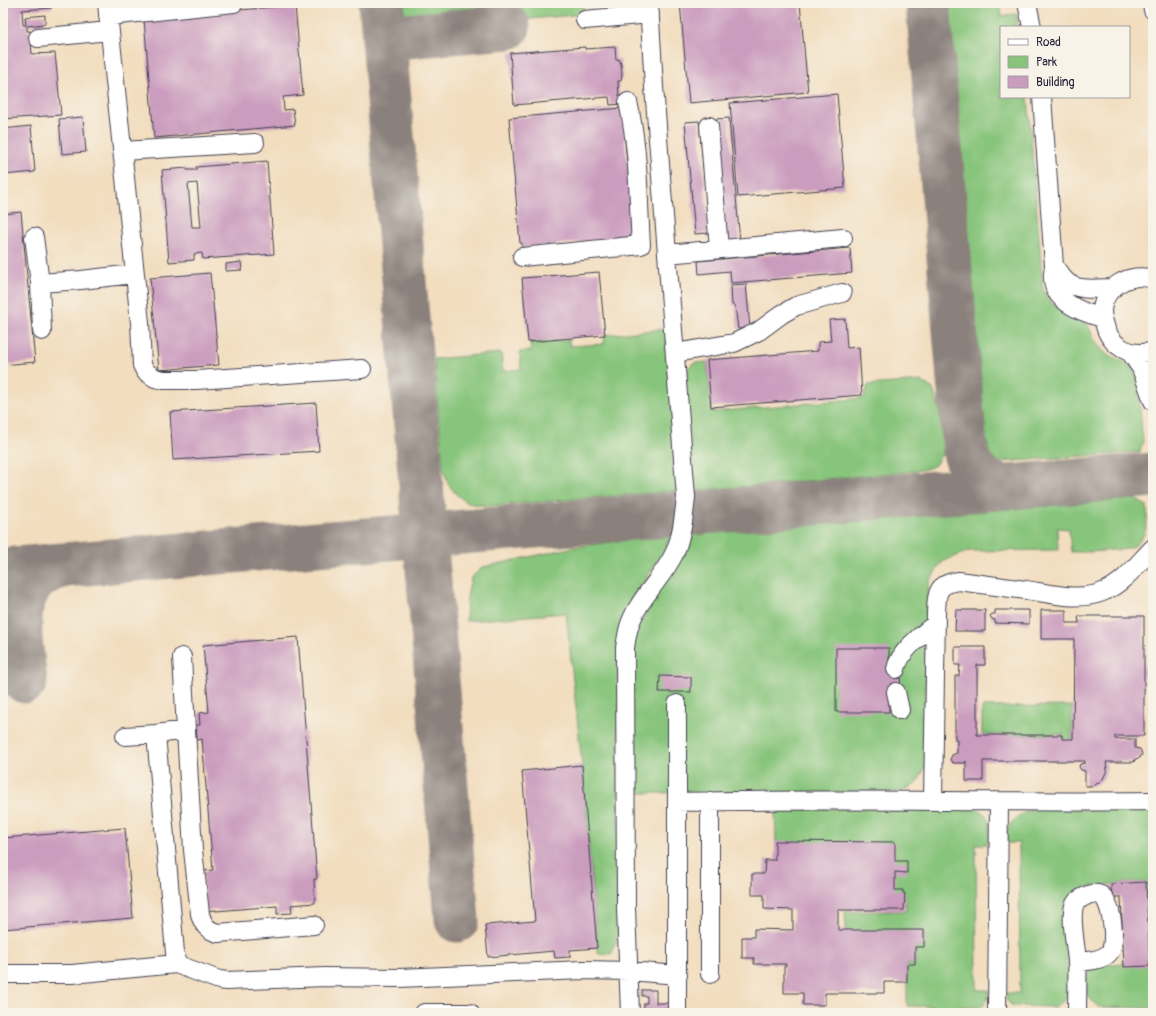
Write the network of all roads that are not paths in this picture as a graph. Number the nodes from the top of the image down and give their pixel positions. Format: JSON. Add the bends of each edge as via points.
{"nodes":[{"id":1,"x":234,"y":3,"type":"edge"},
{"id":2,"x":1027,"y":3,"type":"edge"},
{"id":3,"x":1152,"y":3,"type":"edge"},
{"id":4,"x":650,"y":8,"type":"edge"},
{"id":5,"x":1153,"y":10,"type":"edge"},
{"id":6,"x":108,"y":17,"type":"edge"},
{"id":7,"x":585,"y":20,"type":"dead end"},
{"id":8,"x":1032,"y":26,"type":"edge"},
{"id":9,"x":38,"y":38,"type":"dead end"},
{"id":10,"x":1042,"y":98,"type":"edge"},
{"id":11,"x":628,"y":102,"type":"dead end"},
{"id":12,"x":710,"y":126,"type":"dead end"},
{"id":13,"x":255,"y":143,"type":"dead end"},
{"id":14,"x":122,"y":151,"type":"junction"},
{"id":15,"x":34,"y":237,"type":"dead end"},
{"id":16,"x":843,"y":238,"type":"dead end"},
{"id":17,"x":641,"y":245,"type":"junction"},
{"id":18,"x":666,"y":248,"type":"junction"},
{"id":19,"x":719,"y":249,"type":"junction"},
{"id":20,"x":522,"y":257,"type":"dead end"},
{"id":21,"x":1054,"y":266,"type":"junction"},
{"id":22,"x":134,"y":274,"type":"junction"},
{"id":23,"x":1153,"y":279,"type":"edge"},
{"id":24,"x":40,"y":283,"type":"junction"},
{"id":25,"x":1114,"y":288,"type":"junction"},
{"id":26,"x":842,"y":292,"type":"dead end"},
{"id":27,"x":1103,"y":318,"type":"junction"},
{"id":28,"x":42,"y":331,"type":"dead end"},
{"id":29,"x":1153,"y":351,"type":"edge"},
{"id":30,"x":1130,"y":352,"type":"junction"},
{"id":31,"x":675,"y":353,"type":"junction"},
{"id":32,"x":362,"y":369,"type":"dead end"},
{"id":33,"x":1153,"y":401,"type":"edge"},
{"id":34,"x":1153,"y":548,"type":"edge"},
{"id":35,"x":936,"y":623,"type":"junction"},
{"id":36,"x":182,"y":657,"type":"dead end"},
{"id":37,"x":896,"y":669,"type":"dead end"},
{"id":38,"x":896,"y":692,"type":"dead end"},
{"id":39,"x":677,"y":704,"type":"dead end"},
{"id":40,"x":900,"y":710,"type":"dead end"},
{"id":41,"x":186,"y":730,"type":"junction"},
{"id":42,"x":156,"y":734,"type":"junction"},
{"id":43,"x":125,"y":736,"type":"dead end"},
{"id":44,"x":934,"y":800,"type":"junction"},
{"id":45,"x":710,"y":801,"type":"junction"},
{"id":46,"x":1153,"y":801,"type":"edge"},
{"id":47,"x":677,"y":802,"type":"junction"},
{"id":48,"x":999,"y":802,"type":"junction"},
{"id":49,"x":314,"y":925,"type":"dead end"},
{"id":50,"x":1077,"y":962,"type":"dead end"},
{"id":51,"x":176,"y":964,"type":"junction"},
{"id":52,"x":629,"y":971,"type":"junction"},
{"id":53,"x":3,"y":974,"type":"edge"},
{"id":54,"x":710,"y":974,"type":"dead end"},
{"id":55,"x":678,"y":975,"type":"junction"},
{"id":56,"x":424,"y":1013,"type":"edge"},
{"id":57,"x":455,"y":1013,"type":"edge"},
{"id":58,"x":470,"y":1013,"type":"edge"},
{"id":59,"x":630,"y":1013,"type":"edge"},
{"id":60,"x":677,"y":1013,"type":"edge"},
{"id":61,"x":997,"y":1013,"type":"edge"},
{"id":62,"x":1077,"y":1013,"type":"edge"}],
"edges":[{"from":1,"to":6,"type":"street"},
{"from":2,"to":8,"type":"street"},
{"from":3,"to":5,"type":"street"},
{"from":4,"to":7,"type":"street"},
{"from":4,"to":18,"type":"street"},
{"from":6,"to":9,"type":"street"},
{"from":6,"to":14,"type":"street"},
{"from":10,"to":21,"type":"street"},
{"from":11,"to":17,"type":"street","via":[[638,179]]},
{"from":12,"to":19,"type":"street"},
{"from":13,"to":14,"type":"street"},
{"from":14,"to":22,"type":"street"},
{"from":15,"to":24,"type":"street"},
{"from":16,"to":19,"type":"street"},
{"from":17,"to":18,"type":"street"},
{"from":17,"to":20,"type":"street"},
{"from":18,"to":19,"type":"street"},
{"from":18,"to":31,"type":"street"},
{"from":21,"to":25,"type":"street","via":[[1066,282],[1072,285]]},
{"from":21,"to":27,"type":"street","via":[[1052,279],[1058,295],[1077,308]]},
{"from":22,"to":24,"type":"street"},
{"from":22,"to":32,"type":"street","via":[[142,365],[145,371],[155,378],[196,380]]},
{"from":23,"to":25,"type":"street","via":[[1131,278]]},
{"from":24,"to":28,"type":"street"},
{"from":25,"to":27,"type":"street","via":[[1106,298],[1102,310]]},
{"from":26,"to":31,"type":"street","via":[[796,306],[759,331],[734,343]]},
{"from":27,"to":30,"type":"street","via":[[1106,333],[1112,341]]},
{"from":29,"to":30,"type":"street"},
{"from":30,"to":33,"type":"street","via":[[1141,368]]},
{"from":31,"to":52,"type":"street","via":[[686,491],[681,537],[673,555],[629,626],[625,648],[626,892]]},
{"from":34,"to":35,"type":"street","via":[[1115,585],[1096,595],[1070,596],[959,581],[950,582],[942,586],[937,594]]},
{"from":35,"to":37,"type":"street","via":[[909,647]]},
{"from":35,"to":44,"type":"street"},
{"from":36,"to":41,"type":"street"},
{"from":38,"to":40,"type":"street"},
{"from":39,"to":47,"type":"street"},
{"from":41,"to":42,"type":"street"},
{"from":41,"to":49,"type":"street","via":[[193,850],[203,924],[207,929],[218,933]]},
{"from":42,"to":43,"type":"street"},
{"from":42,"to":51,"type":"street"},
{"from":44,"to":45,"type":"street"},
{"from":44,"to":48,"type":"street"},
{"from":45,"to":47,"type":"street"},
{"from":45,"to":54,"type":"street"},
{"from":46,"to":48,"type":"street"},
{"from":47,"to":55,"type":"street"},
{"from":48,"to":61,"type":"street"},
{"from":50,"to":62,"type":"street"},
{"from":51,"to":52,"type":"street","via":[[227,981],[325,977],[399,978],[583,970]]},
{"from":51,"to":53,"type":"street","via":[[72,974]]},
{"from":52,"to":55,"type":"street"},
{"from":52,"to":59,"type":"street"},
{"from":55,"to":60,"type":"street"},
{"from":56,"to":57,"type":"street"},
{"from":57,"to":58,"type":"street"}]}
